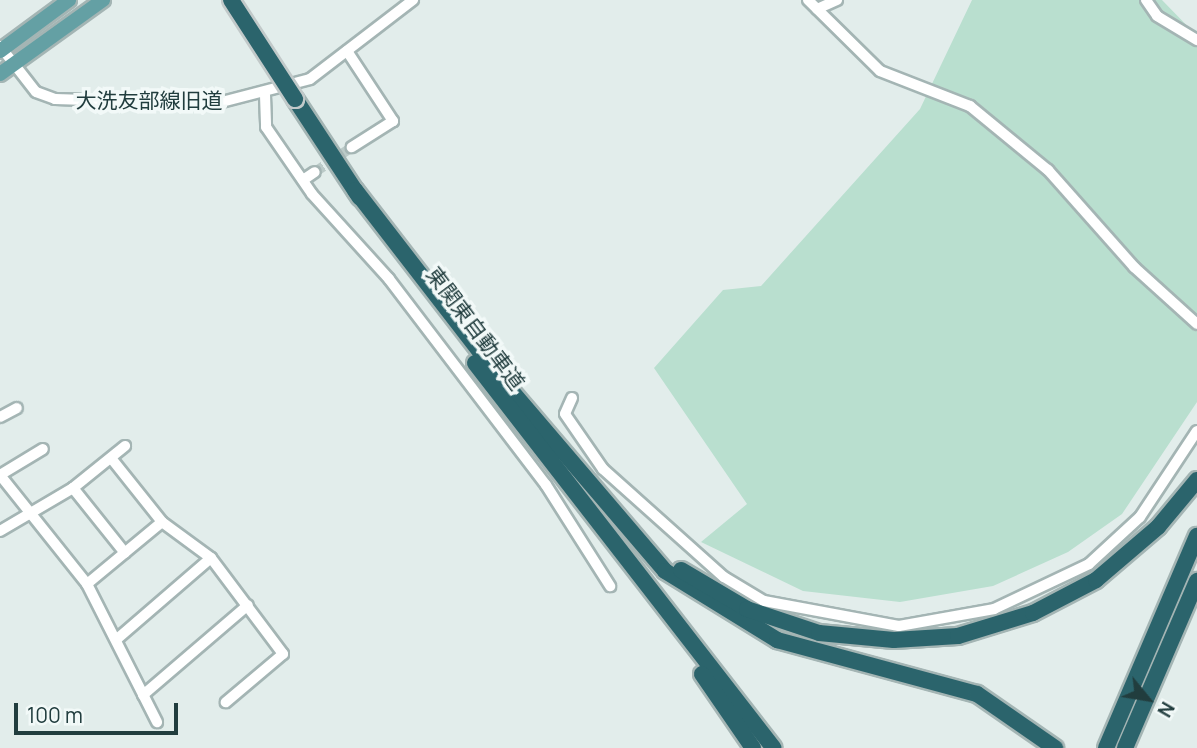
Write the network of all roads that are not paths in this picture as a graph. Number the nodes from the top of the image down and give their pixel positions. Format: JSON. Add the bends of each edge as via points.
{"nodes":[{"id":1,"x":69,"y":0,"type":"edge"},
{"id":2,"x":103,"y":0,"type":"edge"},
{"id":3,"x":231,"y":0,"type":"edge"},
{"id":4,"x":413,"y":0,"type":"edge"},
{"id":5,"x":808,"y":0,"type":"edge"},
{"id":6,"x":837,"y":0,"type":"edge"},
{"id":7,"x":1146,"y":0,"type":"edge"},
{"id":8,"x":817,"y":9,"type":"junction"},
{"id":9,"x":1197,"y":40,"type":"edge"},
{"id":10,"x":1,"y":49,"type":"edge"},
{"id":11,"x":347,"y":51,"type":"junction"},
{"id":12,"x":13,"y":64,"type":"junction"},
{"id":13,"x":0,"y":74,"type":"edge"},
{"id":14,"x":265,"y":95,"type":"junction"},
{"id":15,"x":352,"y":147,"type":"tunnel mouth"},
{"id":16,"x":315,"y":172,"type":"tunnel mouth"},
{"id":17,"x":303,"y":180,"type":"junction"},
{"id":18,"x":1197,"y":324,"type":"edge"},
{"id":19,"x":572,"y":398,"type":"dead end"},
{"id":20,"x":17,"y":408,"type":"dead end"},
{"id":21,"x":0,"y":417,"type":"edge"},
{"id":22,"x":1197,"y":431,"type":"edge"},
{"id":23,"x":125,"y":446,"type":"dead end"},
{"id":24,"x":43,"y":449,"type":"dead end"},
{"id":25,"x":111,"y":458,"type":"junction"},
{"id":26,"x":0,"y":475,"type":"edge"},
{"id":27,"x":576,"y":480,"type":"junction"},
{"id":28,"x":1197,"y":480,"type":"edge"},
{"id":29,"x":73,"y":488,"type":"junction"},
{"id":30,"x":31,"y":513,"type":"junction"},
{"id":31,"x":162,"y":522,"type":"junction"},
{"id":32,"x":0,"y":531,"type":"edge"},
{"id":33,"x":1197,"y":536,"type":"edge"},
{"id":34,"x":125,"y":553,"type":"junction"},
{"id":35,"x":211,"y":558,"type":"junction"},
{"id":36,"x":1197,"y":581,"type":"edge"},
{"id":37,"x":87,"y":584,"type":"junction"},
{"id":38,"x":610,"y":586,"type":"dead end"},
{"id":39,"x":248,"y":605,"type":"junction"},
{"id":40,"x":117,"y":639,"type":"junction"},
{"id":41,"x":143,"y":695,"type":"junction"},
{"id":42,"x":226,"y":702,"type":"dead end"},
{"id":43,"x":157,"y":722,"type":"dead end"},
{"id":44,"x":753,"y":748,"type":"edge"},
{"id":45,"x":774,"y":748,"type":"edge"},
{"id":46,"x":1055,"y":748,"type":"edge"},
{"id":47,"x":1105,"y":748,"type":"edge"},
{"id":48,"x":1125,"y":748,"type":"edge"}],
"edges":[{"from":1,"to":10,"type":"main road"},
{"from":2,"to":12,"type":"main road"},
{"from":3,"to":27,"type":"highway","name":"東関東自動車道","bridge":true,"via":[[355,190]]},
{"from":4,"to":11,"type":"street","name":"大洗友部線旧道"},
{"from":5,"to":8,"type":"street"},
{"from":6,"to":8,"type":"street"},
{"from":7,"to":9,"type":"street","via":[[1157,16]]},
{"from":8,"to":18,"type":"street","via":[[880,71],[970,106],[1048,170],[1134,267]]},
{"from":10,"to":12,"type":"street","name":"大洗友部線旧道"},
{"from":11,"to":14,"type":"street","name":"大洗友部線旧道","via":[[310,79]]},
{"from":11,"to":15,"type":"street","via":[[393,121]]},
{"from":12,"to":13,"type":"main road"},
{"from":12,"to":14,"type":"street","name":"大洗友部線旧道","via":[[36,92],[55,99],[214,104]]},
{"from":14,"to":17,"type":"street","via":[[266,127]]},
{"from":16,"to":17,"type":"street"},
{"from":17,"to":38,"type":"street","via":[[388,279],[546,485]]},
{"from":19,"to":22,"type":"street","via":[[565,414],[603,469],[724,577],[764,600],[899,626],[993,609],[1089,564],[1140,517]]},
{"from":20,"to":21,"type":"street"},
{"from":23,"to":25,"type":"street"},
{"from":24,"to":26,"type":"street"},
{"from":25,"to":29,"type":"street"},
{"from":25,"to":31,"type":"street"},
{"from":26,"to":30,"type":"street"},
{"from":27,"to":28,"type":"highway","via":[[655,550],[727,599],[799,629],[894,640],[983,630],[1067,597],[1129,555]]},
{"from":27,"to":44,"type":"highway"},
{"from":27,"to":45,"type":"highway"},
{"from":27,"to":46,"type":"highway","via":[[652,559],[732,617],[806,650],[977,694]]},
{"from":29,"to":30,"type":"street"},
{"from":29,"to":34,"type":"street"},
{"from":30,"to":32,"type":"street"},
{"from":30,"to":37,"type":"street"},
{"from":31,"to":34,"type":"street"},
{"from":31,"to":35,"type":"street"},
{"from":33,"to":47,"type":"highway"},
{"from":34,"to":37,"type":"street"},
{"from":35,"to":39,"type":"street"},
{"from":35,"to":40,"type":"street"},
{"from":36,"to":48,"type":"highway"},
{"from":37,"to":40,"type":"street"},
{"from":39,"to":41,"type":"street"},
{"from":39,"to":42,"type":"street","via":[[284,654]]},
{"from":40,"to":41,"type":"street"},
{"from":41,"to":43,"type":"street"}]}
